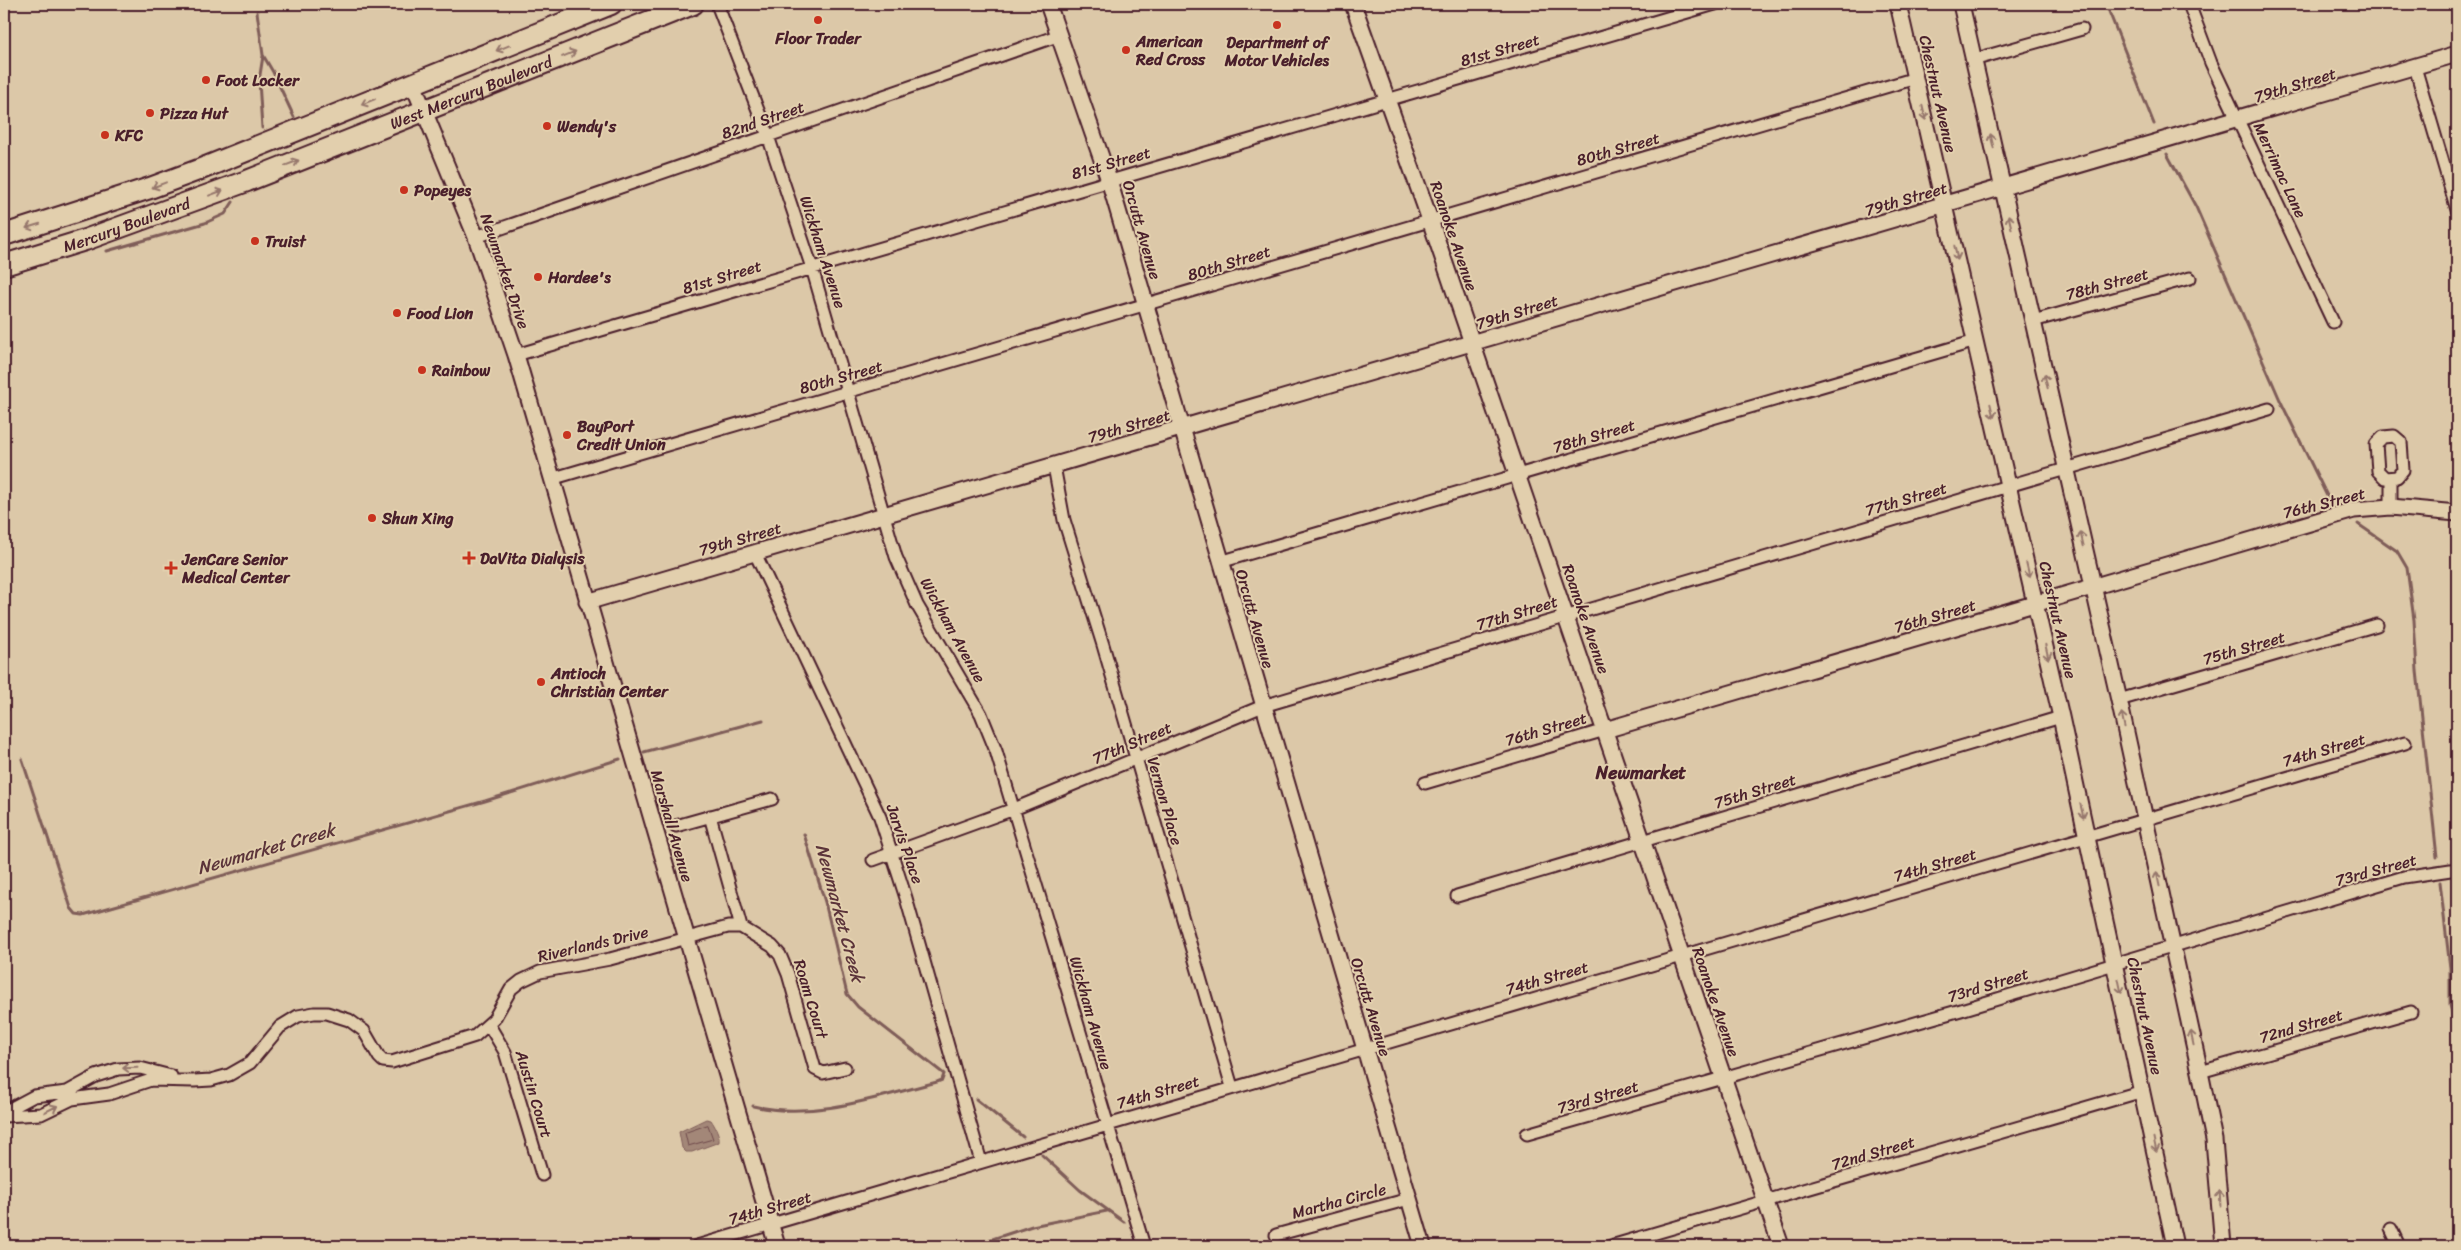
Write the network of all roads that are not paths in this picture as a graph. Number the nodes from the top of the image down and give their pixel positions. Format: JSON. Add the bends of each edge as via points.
{"nodes":[{"id":1,"x":610,"y":4,"type":"edge"},
{"id":2,"x":693,"y":4,"type":"edge"},
{"id":3,"x":717,"y":4,"type":"edge"},
{"id":4,"x":1048,"y":4,"type":"edge"},
{"id":5,"x":1353,"y":4,"type":"edge"},
{"id":6,"x":1715,"y":4,"type":"edge"},
{"id":7,"x":1898,"y":4,"type":"edge"},
{"id":8,"x":1961,"y":4,"type":"edge"},
{"id":9,"x":2188,"y":4,"type":"edge"},
{"id":10,"x":2082,"y":29,"type":"dead end"},
{"id":11,"x":1060,"y":35,"type":"junction"},
{"id":12,"x":2457,"y":54,"type":"edge"},
{"id":13,"x":1973,"y":60,"type":"junction"},
{"id":14,"x":2415,"y":67,"type":"junction"},
{"id":15,"x":1916,"y":78,"type":"junction"},
{"id":16,"x":413,"y":84,"type":"junction"},
{"id":17,"x":1387,"y":100,"type":"junction"},
{"id":18,"x":426,"y":111,"type":"junction"},
{"id":19,"x":2238,"y":120,"type":"junction"},
{"id":20,"x":768,"y":136,"type":"junction"},
{"id":21,"x":237,"y":155,"type":"joint"},
{"id":22,"x":1109,"y":180,"type":"junction"},
{"id":23,"x":247,"y":181,"type":"joint"},
{"id":24,"x":2003,"y":189,"type":"junction"},
{"id":25,"x":1946,"y":205,"type":"junction"},
{"id":26,"x":2457,"y":210,"type":"edge"},
{"id":27,"x":1430,"y":220,"type":"junction"},
{"id":28,"x":4,"y":235,"type":"edge"},
{"id":29,"x":476,"y":238,"type":"junction"},
{"id":30,"x":4,"y":265,"type":"edge"},
{"id":31,"x":812,"y":268,"type":"junction"},
{"id":32,"x":2190,"y":278,"type":"dead end"},
{"id":33,"x":1146,"y":305,"type":"junction"},
{"id":34,"x":2033,"y":321,"type":"junction"},
{"id":35,"x":2333,"y":322,"type":"dead end"},
{"id":36,"x":1976,"y":340,"type":"junction"},
{"id":37,"x":1472,"y":344,"type":"junction"},
{"id":38,"x":516,"y":355,"type":"junction"},
{"id":39,"x":848,"y":392,"type":"junction"},
{"id":40,"x":2269,"y":409,"type":"dead end"},
{"id":41,"x":533,"y":417,"type":"joint"},
{"id":42,"x":1181,"y":429,"type":"junction"},
{"id":43,"x":1054,"y":466,"type":"junction"},
{"id":44,"x":2066,"y":470,"type":"junction"},
{"id":45,"x":1518,"y":476,"type":"junction"},
{"id":46,"x":2391,"y":478,"type":"dead end"},
{"id":47,"x":551,"y":479,"type":"junction"},
{"id":48,"x":2009,"y":486,"type":"junction"},
{"id":49,"x":2391,"y":507,"type":"junction"},
{"id":50,"x":2457,"y":513,"type":"edge"},
{"id":51,"x":883,"y":516,"type":"junction"},
{"id":52,"x":755,"y":553,"type":"junction"},
{"id":53,"x":1220,"y":562,"type":"junction"},
{"id":54,"x":2093,"y":587,"type":"junction"},
{"id":55,"x":587,"y":602,"type":"junction"},
{"id":56,"x":2036,"y":604,"type":"junction"},
{"id":57,"x":1566,"y":615,"type":"junction"},
{"id":58,"x":2377,"y":625,"type":"dead end"},
{"id":59,"x":2119,"y":700,"type":"junction"},
{"id":60,"x":1263,"y":706,"type":"junction"},
{"id":61,"x":2061,"y":717,"type":"junction"},
{"id":62,"x":1605,"y":730,"type":"junction"},
{"id":63,"x":2405,"y":743,"type":"dead end"},
{"id":64,"x":1136,"y":759,"type":"junction"},
{"id":65,"x":1425,"y":783,"type":"dead end"},
{"id":66,"x":772,"y":798,"type":"dead end"},
{"id":67,"x":1014,"y":809,"type":"junction"},
{"id":68,"x":710,"y":816,"type":"junction"},
{"id":69,"x":2145,"y":819,"type":"junction"},
{"id":70,"x":676,"y":826,"type":"dead end"},
{"id":71,"x":2088,"y":836,"type":"junction"},
{"id":72,"x":1643,"y":841,"type":"junction"},
{"id":73,"x":892,"y":853,"type":"junction"},
{"id":74,"x":874,"y":860,"type":"dead end"},
{"id":75,"x":2457,"y":869,"type":"edge"},
{"id":76,"x":1458,"y":896,"type":"dead end"},
{"id":77,"x":742,"y":927,"type":"junction"},
{"id":78,"x":686,"y":937,"type":"junction"},
{"id":79,"x":2173,"y":947,"type":"junction"},
{"id":80,"x":1682,"y":956,"type":"junction"},
{"id":81,"x":2116,"y":964,"type":"junction"},
{"id":82,"x":2411,"y":1012,"type":"dead end"},
{"id":83,"x":489,"y":1025,"type":"junction"},
{"id":84,"x":1365,"y":1048,"type":"junction"},
{"id":85,"x":845,"y":1068,"type":"dead end"},
{"id":86,"x":2200,"y":1072,"type":"junction"},
{"id":87,"x":1724,"y":1078,"type":"junction"},
{"id":88,"x":194,"y":1082,"type":"junction"},
{"id":89,"x":1232,"y":1087,"type":"junction"},
{"id":90,"x":2143,"y":1091,"type":"junction"},
{"id":91,"x":4,"y":1112,"type":"edge"},
{"id":92,"x":4,"y":1116,"type":"edge"},
{"id":93,"x":1107,"y":1124,"type":"junction"},
{"id":94,"x":1527,"y":1134,"type":"dead end"},
{"id":95,"x":981,"y":1162,"type":"junction"},
{"id":96,"x":542,"y":1176,"type":"dead end"},
{"id":97,"x":1409,"y":1199,"type":"junction"},
{"id":98,"x":1766,"y":1201,"type":"junction"},
{"id":99,"x":771,"y":1225,"type":"junction"},
{"id":100,"x":2391,"y":1229,"type":"dead end"},
{"id":101,"x":1276,"y":1235,"type":"dead end"},
{"id":102,"x":697,"y":1246,"type":"edge"},
{"id":103,"x":777,"y":1246,"type":"edge"},
{"id":104,"x":1144,"y":1246,"type":"edge"},
{"id":105,"x":1423,"y":1246,"type":"edge"},
{"id":106,"x":1611,"y":1246,"type":"edge"},
{"id":107,"x":1781,"y":1246,"type":"edge"},
{"id":108,"x":2175,"y":1246,"type":"edge"},
{"id":109,"x":2223,"y":1246,"type":"edge"},
{"id":110,"x":2399,"y":1246,"type":"edge"}],
"edges":[{"from":1,"to":16,"type":"highway","name":"West Mercury Boulevard","one_way":true},
{"from":18,"to":2,"type":"highway","name":"West Mercury Boulevard","one_way":true},
{"from":3,"to":20,"type":"street","name":"Wickham Avenue"},
{"from":4,"to":11,"type":"street","name":"Orcutt Avenue"},
{"from":5,"to":17,"type":"street","name":"Roanoke Avenue"},
{"from":6,"to":17,"type":"street","name":"81st Street"},
{"from":7,"to":15,"type":"street","name":"Chestnut Avenue"},
{"from":8,"to":13,"type":"street"},
{"from":9,"to":19,"type":"street","name":"Merrimac Lane"},
{"from":10,"to":13,"type":"street"},
{"from":11,"to":20,"type":"street","name":"82nd Street"},
{"from":11,"to":22,"type":"street","name":"Orcutt Avenue"},
{"from":12,"to":14,"type":"street","name":"79th Street"},
{"from":24,"to":13,"type":"street","one_way":true},
{"from":14,"to":19,"type":"street","name":"79th Street"},
{"from":14,"to":26,"type":"street"},
{"from":15,"to":25,"type":"street","name":"Chestnut Avenue","one_way":true},
{"from":15,"to":27,"type":"street","name":"80th Street"},
{"from":16,"to":18,"type":"street","name":"Newmarket Drive"},
{"from":16,"to":21,"type":"highway","name":"West Mercury Boulevard","one_way":true},
{"from":17,"to":22,"type":"street","name":"81st Street"},
{"from":17,"to":27,"type":"street","name":"Roanoke Avenue"},
{"from":23,"to":18,"type":"highway","name":"West Mercury Boulevard","one_way":true},
{"from":18,"to":29,"type":"street","name":"Newmarket Drive"},
{"from":19,"to":24,"type":"street","name":"79th Street"},
{"from":19,"to":35,"type":"street","name":"Merrimac Lane"},
{"from":20,"to":29,"type":"street","name":"82nd Street"},
{"from":20,"to":31,"type":"street","name":"Wickham Avenue"},
{"from":21,"to":28,"type":"highway","name":"Mercury Boulevard","one_way":true,"via":[[150,188]]},
{"from":22,"to":31,"type":"street","name":"81st Street"},
{"from":22,"to":33,"type":"street","name":"Orcutt Avenue"},
{"from":30,"to":23,"type":"highway","name":"Mercury Boulevard","one_way":true,"via":[[85,240]]},
{"from":24,"to":25,"type":"street","name":"79th Street"},
{"from":34,"to":24,"type":"street","one_way":true},
{"from":25,"to":36,"type":"street","name":"Chestnut Avenue","one_way":true},
{"from":25,"to":37,"type":"street","name":"79th Street"},
{"from":27,"to":33,"type":"street","name":"80th Street"},
{"from":27,"to":37,"type":"street","name":"Roanoke Avenue"},
{"from":29,"to":38,"type":"street","name":"Newmarket Drive"},
{"from":31,"to":38,"type":"street","name":"81st Street"},
{"from":31,"to":39,"type":"street","name":"Wickham Avenue"},
{"from":32,"to":34,"type":"street","name":"78th Street"},
{"from":33,"to":39,"type":"street","name":"80th Street"},
{"from":33,"to":42,"type":"street","name":"Orcutt Avenue"},
{"from":44,"to":34,"type":"street","one_way":true},
{"from":36,"to":45,"type":"street","name":"78th Street"},
{"from":36,"to":48,"type":"street","name":"Chestnut Avenue","one_way":true},
{"from":37,"to":42,"type":"street","name":"79th Street"},
{"from":37,"to":45,"type":"street","name":"Roanoke Avenue"},
{"from":38,"to":41,"type":"street","name":"Newmarket Drive"},
{"from":39,"to":47,"type":"street","name":"80th Street"},
{"from":39,"to":51,"type":"street","name":"Wickham Avenue"},
{"from":40,"to":44,"type":"street","name":"77th Street"},
{"from":41,"to":47,"type":"street","name":"Marshall Avenue"},
{"from":42,"to":43,"type":"street","name":"79th Street"},
{"from":42,"to":53,"type":"street","name":"Orcutt Avenue"},
{"from":43,"to":51,"type":"street","name":"79th Street"},
{"from":43,"to":64,"type":"street","name":"Vernon Place","via":[[1064,520]]},
{"from":44,"to":48,"type":"street","name":"77th Street"},
{"from":54,"to":44,"type":"street","one_way":true},
{"from":45,"to":53,"type":"street","name":"78th Street"},
{"from":45,"to":57,"type":"street","name":"Roanoke Avenue"},
{"from":46,"to":49,"type":"street"},
{"from":47,"to":55,"type":"street","name":"Marshall Avenue"},
{"from":48,"to":56,"type":"street","name":"Chestnut Avenue","one_way":true},
{"from":48,"to":57,"type":"street","name":"77th Street"},
{"from":49,"to":50,"type":"street","name":"76th Street"},
{"from":49,"to":54,"type":"street","name":"76th Street","via":[[2354,510]]},
{"from":51,"to":52,"type":"street","name":"79th Street"},
{"from":51,"to":67,"type":"street","name":"Wickham Avenue","via":[[917,605],[981,714]]},
{"from":52,"to":55,"type":"street","name":"79th Street"},
{"from":52,"to":73,"type":"street","name":"Jarvis Place","via":[[880,818]]},
{"from":53,"to":60,"type":"street","name":"Orcutt Avenue"},
{"from":54,"to":56,"type":"street","name":"76th Street"},
{"from":54,"to":59,"type":"street"},
{"from":55,"to":78,"type":"street","name":"Marshall Avenue"},
{"from":56,"to":61,"type":"street","name":"Chestnut Avenue","one_way":true},
{"from":56,"to":62,"type":"street","name":"76th Street"},
{"from":57,"to":60,"type":"street","name":"77th Street"},
{"from":57,"to":62,"type":"street","name":"Roanoke Avenue"},
{"from":58,"to":59,"type":"street","name":"75th Street"},
{"from":69,"to":59,"type":"street","one_way":true},
{"from":60,"to":64,"type":"street","name":"77th Street"},
{"from":60,"to":84,"type":"street","name":"Orcutt Avenue"},
{"from":61,"to":71,"type":"street","name":"Chestnut Avenue","one_way":true},
{"from":61,"to":72,"type":"street","name":"75th Street"},
{"from":62,"to":65,"type":"street","name":"76th Street"},
{"from":62,"to":72,"type":"street","name":"Roanoke Avenue"},
{"from":63,"to":69,"type":"street","name":"74th Street"},
{"from":64,"to":67,"type":"street","name":"77th Street"},
{"from":64,"to":89,"type":"street","name":"Vernon Place"},
{"from":66,"to":68,"type":"street"},
{"from":67,"to":73,"type":"street","name":"77th Street"},
{"from":67,"to":93,"type":"street","name":"Wickham Avenue"},
{"from":68,"to":70,"type":"street"},
{"from":68,"to":77,"type":"street"},
{"from":69,"to":71,"type":"street","name":"74th Street"},
{"from":79,"to":69,"type":"street","one_way":true},
{"from":71,"to":80,"type":"street","name":"74th Street"},
{"from":71,"to":81,"type":"street","name":"Chestnut Avenue"},
{"from":72,"to":76,"type":"street","name":"75th Street"},
{"from":72,"to":80,"type":"street","name":"Roanoke Avenue"},
{"from":73,"to":74,"type":"street","name":"77th Street"},
{"from":73,"to":95,"type":"street","name":"Jarvis Place"},
{"from":75,"to":79,"type":"street","name":"73rd Street","via":[[2404,877]]},
{"from":77,"to":78,"type":"street","via":[[717,928]]},
{"from":77,"to":85,"type":"street","name":"Roam Court","via":[[780,955],[815,1069],[823,1073]]},
{"from":78,"to":83,"type":"street","name":"Riverlands Drive","via":[[610,959],[553,968],[527,978],[506,994]]},
{"from":78,"to":99,"type":"street","name":"Marshall Avenue"},
{"from":79,"to":81,"type":"street","name":"73rd Street"},
{"from":86,"to":79,"type":"street","one_way":true},
{"from":80,"to":84,"type":"street","name":"74th Street"},
{"from":80,"to":87,"type":"street","name":"Roanoke Avenue"},
{"from":81,"to":87,"type":"street","name":"73rd Street"},
{"from":81,"to":90,"type":"street","name":"Chestnut Avenue","one_way":true},
{"from":82,"to":86,"type":"street","name":"72nd Street"},
{"from":83,"to":88,"type":"street","name":"Riverlands Drive","via":[[476,1036],[387,1062],[379,1057],[364,1031],[349,1020],[327,1013],[307,1014],[280,1026],[258,1055],[241,1069],[211,1080]]},
{"from":83,"to":96,"type":"street","name":"Austin Court","via":[[505,1052]]},
{"from":84,"to":89,"type":"street","name":"74th Street"},
{"from":84,"to":97,"type":"street","name":"Orcutt Avenue"},
{"from":109,"to":86,"type":"street","one_way":true,"via":[[2214,1140]]},
{"from":87,"to":94,"type":"street","name":"73rd Street"},
{"from":87,"to":98,"type":"street","name":"Roanoke Avenue"},
{"from":88,"to":91,"type":"street","name":"Riverlands Drive","one_way":true,"via":[[140,1068],[118,1069],[96,1076],[67,1092],[34,1096]]},
{"from":92,"to":88,"type":"street","name":"Riverlands Drive","one_way":true,"via":[[41,1114],[72,1099],[109,1094],[151,1080]]},
{"from":89,"to":93,"type":"street","name":"74th Street"},
{"from":90,"to":98,"type":"street","name":"72nd Street"},
{"from":90,"to":108,"type":"street","name":"Chestnut Avenue","one_way":true},
{"from":93,"to":95,"type":"street","name":"74th Street"},
{"from":93,"to":104,"type":"street","name":"Wickham Avenue"},
{"from":95,"to":99,"type":"street","name":"74th Street"},
{"from":97,"to":101,"type":"street","name":"Martha Circle"},
{"from":97,"to":105,"type":"street","name":"Orcutt Avenue"},
{"from":98,"to":106,"type":"street","name":"72nd Street"},
{"from":98,"to":107,"type":"street","name":"Roanoke Avenue"},
{"from":99,"to":102,"type":"street","name":"74th Street"},
{"from":99,"to":103,"type":"street","name":"Marshall Avenue"},
{"from":100,"to":110,"type":"street"}]}
